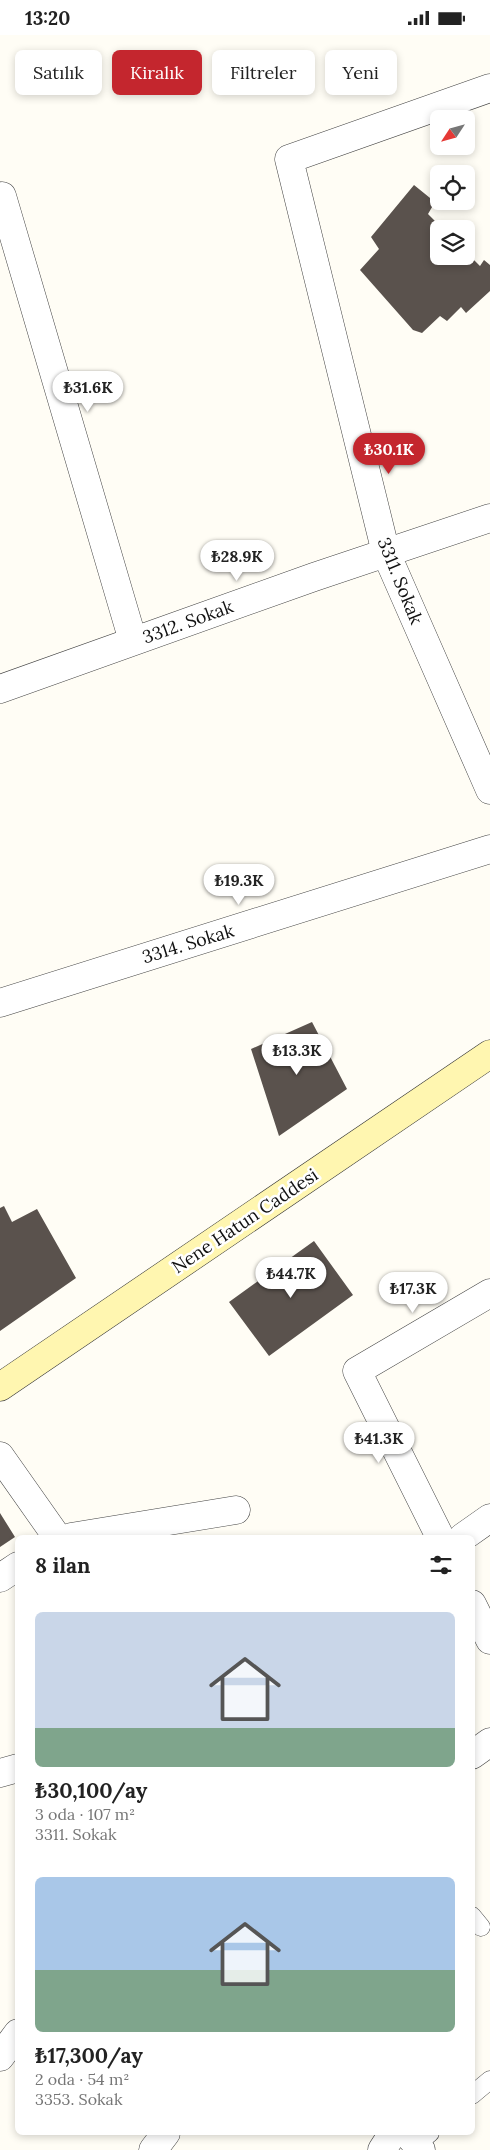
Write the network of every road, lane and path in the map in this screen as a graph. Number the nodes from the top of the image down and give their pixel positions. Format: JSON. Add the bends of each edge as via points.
{"nodes":[{"id":1,"x":490,"y":88,"type":"edge"},
{"id":2,"x":2,"y":196,"type":"dead end"},
{"id":3,"x":490,"y":518,"type":"edge"},
{"id":4,"x":386,"y":553,"type":"junction"},
{"id":5,"x":133,"y":641,"type":"junction"},
{"id":6,"x":0,"y":689,"type":"edge"},
{"id":7,"x":490,"y":791,"type":"edge"},
{"id":8,"x":490,"y":849,"type":"edge"},
{"id":9,"x":0,"y":1003,"type":"edge"},
{"id":10,"x":490,"y":1055,"type":"edge"},
{"id":11,"x":490,"y":1293,"type":"edge"},
{"id":12,"x":0,"y":1387,"type":"edge"},
{"id":13,"x":0,"y":1456,"type":"edge"},
{"id":14,"x":236,"y":1510,"type":"dead end"},
{"id":15,"x":490,"y":1517,"type":"edge"},
{"id":16,"x":56,"y":1535,"type":"edge"},
{"id":17,"x":83,"y":1535,"type":"edge"},
{"id":18,"x":439,"y":1535,"type":"edge"},
{"id":19,"x":466,"y":1535,"type":"edge"},
{"id":20,"x":15,"y":1568,"type":"edge"},
{"id":21,"x":0,"y":1577,"type":"edge"},
{"id":22,"x":475,"y":1610,"type":"edge"},
{"id":23,"x":490,"y":1640,"type":"edge"},
{"id":24,"x":490,"y":1742,"type":"edge"},
{"id":25,"x":475,"y":1753,"type":"edge"},
{"id":26,"x":15,"y":1769,"type":"edge"},
{"id":27,"x":0,"y":1773,"type":"edge"},
{"id":28,"x":15,"y":2037,"type":"edge"},
{"id":29,"x":0,"y":2057,"type":"edge"},
{"id":30,"x":490,"y":2080,"type":"edge"},
{"id":31,"x":475,"y":2092,"type":"edge"},
{"id":32,"x":164,"y":2135,"type":"edge"},
{"id":33,"x":413,"y":2138,"type":"edge"},
{"id":34,"x":153,"y":2150,"type":"edge"},
{"id":35,"x":382,"y":2150,"type":"edge"}],
"edges":[{"from":1,"to":4,"type":"street","name":"3311. Sokak","via":[[289,159]]},
{"from":2,"to":5,"type":"street"},
{"from":3,"to":4,"type":"street","name":"3312. Sokak"},
{"from":4,"to":5,"type":"street","name":"3312. Sokak"},
{"from":4,"to":7,"type":"street","name":"3311. Sokak"},
{"from":5,"to":6,"type":"street","name":"3312. Sokak"},
{"from":8,"to":9,"type":"street","name":"3314. Sokak"},
{"from":10,"to":12,"type":"street","name":"Nene Hatun Caddesi"},
{"from":11,"to":18,"type":"street","via":[[357,1371]]},
{"from":13,"to":16,"type":"street"},
{"from":14,"to":17,"type":"street"},
{"from":15,"to":19,"type":"street"},
{"from":20,"to":21,"type":"street"},
{"from":22,"to":23,"type":"street"},
{"from":24,"to":25,"type":"street"},
{"from":26,"to":27,"type":"street"},
{"from":28,"to":29,"type":"street"},
{"from":30,"to":31,"type":"lane"},
{"from":32,"to":34,"type":"street"},
{"from":33,"to":35,"type":"street"}]}
